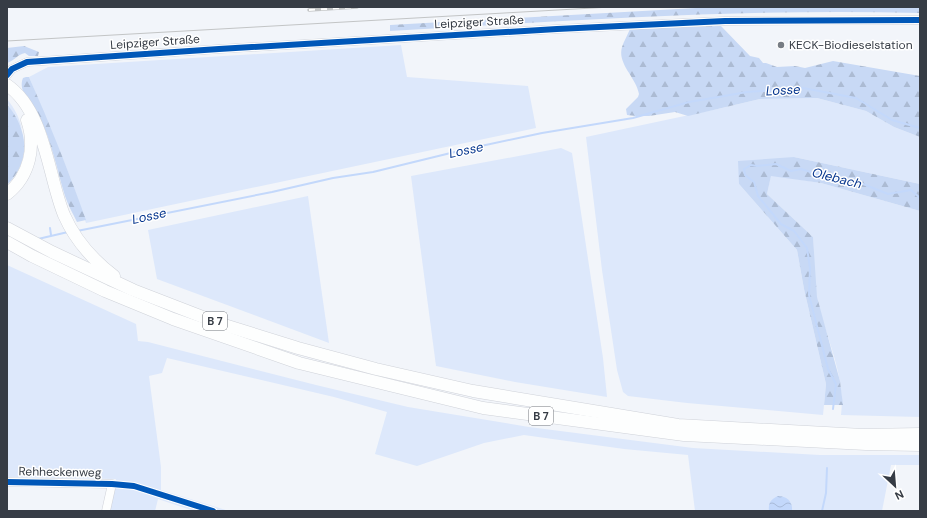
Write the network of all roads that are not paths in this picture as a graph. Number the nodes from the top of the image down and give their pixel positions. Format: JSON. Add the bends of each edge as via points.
{"nodes":[{"id":1,"x":920,"y":20,"type":"edge"},
{"id":2,"x":39,"y":61,"type":"junction"},
{"id":3,"x":7,"y":75,"type":"edge"},
{"id":4,"x":7,"y":79,"type":"edge"},
{"id":5,"x":7,"y":86,"type":"edge"},
{"id":6,"x":7,"y":89,"type":"edge"},
{"id":7,"x":7,"y":194,"type":"edge"},
{"id":8,"x":8,"y":233,"type":"edge"},
{"id":9,"x":133,"y":290,"type":"junction"},
{"id":10,"x":920,"y":434,"type":"edge"},
{"id":11,"x":920,"y":445,"type":"edge"},
{"id":12,"x":7,"y":482,"type":"edge"},
{"id":13,"x":106,"y":511,"type":"edge"}],
"edges":[{"from":1,"to":2,"type":"street","name":"Leipziger Straße","via":[[725,21],[227,48]]},
{"from":2,"to":3,"type":"street","name":"Leipziger Straße","via":[[21,64]]},
{"from":2,"to":4,"type":"street","name":"Leipziger Straße","via":[[21,67]]},
{"from":5,"to":9,"type":"highway","via":[[23,102],[35,124],[65,216],[82,245],[99,264]]},
{"from":6,"to":7,"type":"highway","via":[[26,116],[31,145],[25,173]]},
{"from":8,"to":9,"type":"highway","number":"B 7"},
{"from":8,"to":11,"type":"highway","number":"B 7","via":[[32,256],[105,291],[173,319],[299,363],[484,408],[684,435]]},
{"from":9,"to":10,"type":"highway","number":"B 7","via":[[209,320],[298,348],[473,391],[678,425],[863,434]]},
{"from":12,"to":13,"type":"street","name":"Rehheckenweg","via":[[112,484]]}]}
